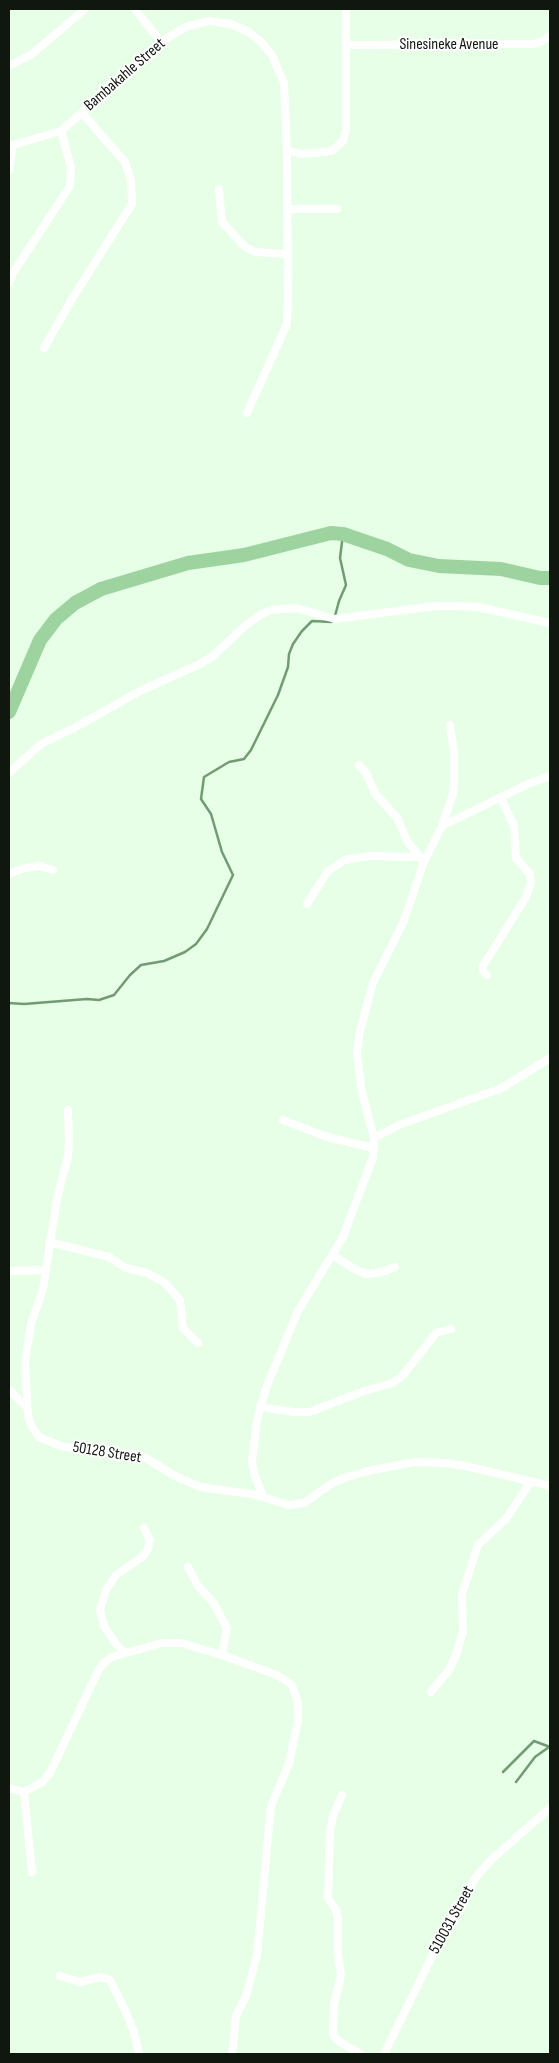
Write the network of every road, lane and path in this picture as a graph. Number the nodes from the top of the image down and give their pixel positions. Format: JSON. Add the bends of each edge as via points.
{"nodes":[{"id":1,"x":86,"y":9,"type":"edge"},
{"id":2,"x":134,"y":9,"type":"edge"},
{"id":3,"x":346,"y":9,"type":"edge"},
{"id":4,"x":550,"y":36,"type":"edge"},
{"id":5,"x":160,"y":42,"type":"junction"},
{"id":6,"x":346,"y":45,"type":"junction"},
{"id":7,"x":9,"y":66,"type":"edge"},
{"id":8,"x":82,"y":113,"type":"junction"},
{"id":9,"x":61,"y":131,"type":"junction"},
{"id":10,"x":11,"y":145,"type":"edge"},
{"id":11,"x":287,"y":150,"type":"junction"},
{"id":12,"x":9,"y":170,"type":"edge"},
{"id":13,"x":219,"y":189,"type":"dead end"},
{"id":14,"x":287,"y":208,"type":"junction"},
{"id":15,"x":337,"y":209,"type":"dead end"},
{"id":16,"x":288,"y":254,"type":"junction"},
{"id":17,"x":9,"y":282,"type":"edge"},
{"id":18,"x":44,"y":348,"type":"dead end"},
{"id":19,"x":247,"y":413,"type":"dead end"},
{"id":20,"x":550,"y":623,"type":"edge"},
{"id":21,"x":450,"y":725,"type":"dead end"},
{"id":22,"x":359,"y":765,"type":"dead end"},
{"id":23,"x":9,"y":773,"type":"edge"},
{"id":24,"x":550,"y":776,"type":"edge"},
{"id":25,"x":501,"y":798,"type":"junction"},
{"id":26,"x":442,"y":826,"type":"junction"},
{"id":27,"x":422,"y":860,"type":"junction"},
{"id":28,"x":54,"y":870,"type":"dead end"},
{"id":29,"x":9,"y":874,"type":"edge"},
{"id":30,"x":307,"y":904,"type":"dead end"},
{"id":31,"x":487,"y":975,"type":"dead end"},
{"id":32,"x":550,"y":1058,"type":"edge"},
{"id":33,"x":68,"y":1110,"type":"dead end"},
{"id":34,"x":283,"y":1120,"type":"dead end"},
{"id":35,"x":374,"y":1138,"type":"junction"},
{"id":36,"x":374,"y":1148,"type":"junction"},
{"id":37,"x":49,"y":1242,"type":"junction"},
{"id":38,"x":332,"y":1255,"type":"junction"},
{"id":39,"x":395,"y":1267,"type":"dead end"},
{"id":40,"x":46,"y":1270,"type":"junction"},
{"id":41,"x":9,"y":1271,"type":"edge"},
{"id":42,"x":451,"y":1329,"type":"dead end"},
{"id":43,"x":198,"y":1343,"type":"dead end"},
{"id":44,"x":9,"y":1390,"type":"edge"},
{"id":45,"x":27,"y":1407,"type":"junction"},
{"id":46,"x":260,"y":1407,"type":"junction"},
{"id":47,"x":531,"y":1481,"type":"junction"},
{"id":48,"x":550,"y":1486,"type":"edge"},
{"id":49,"x":264,"y":1496,"type":"junction"},
{"id":50,"x":144,"y":1528,"type":"dead end"},
{"id":51,"x":188,"y":1567,"type":"dead end"},
{"id":52,"x":124,"y":1652,"type":"junction"},
{"id":53,"x":222,"y":1655,"type":"junction"},
{"id":54,"x":431,"y":1692,"type":"dead end"},
{"id":55,"x":9,"y":1788,"type":"edge"},
{"id":56,"x":24,"y":1792,"type":"junction"},
{"id":57,"x":342,"y":1795,"type":"dead end"},
{"id":58,"x":550,"y":1808,"type":"edge"},
{"id":59,"x":32,"y":1872,"type":"dead end"},
{"id":60,"x":60,"y":1976,"type":"dead end"},
{"id":61,"x":139,"y":2054,"type":"edge"},
{"id":62,"x":232,"y":2054,"type":"edge"},
{"id":63,"x":360,"y":2054,"type":"edge"},
{"id":64,"x":384,"y":2054,"type":"edge"}],
"edges":[{"from":1,"to":7,"type":"street","via":[[32,54]]},
{"from":2,"to":5,"type":"street"},
{"from":3,"to":6,"type":"street"},
{"from":4,"to":6,"type":"street","name":"Sinesineke Avenue","via":[[530,44]]},
{"from":5,"to":8,"type":"street","name":"Bambakahle Street"},
{"from":5,"to":11,"type":"street","name":"Bambakahle Street","via":[[185,28],[209,21],[231,24],[253,35],[272,55],[280,72],[285,96]]},
{"from":6,"to":11,"type":"street","via":[[347,122],[343,141],[328,153],[301,154]]},
{"from":8,"to":9,"type":"street","name":"Bambakahle Street"},
{"from":8,"to":18,"type":"street","via":[[125,162],[131,180],[132,204]]},
{"from":9,"to":10,"type":"street","name":"Bambakahle Street"},
{"from":9,"to":17,"type":"street","via":[[71,167],[70,186]]},
{"from":10,"to":12,"type":"street"},
{"from":11,"to":14,"type":"street","name":"Bambakahle Street"},
{"from":13,"to":16,"type":"street","via":[[222,222],[245,247],[255,252]]},
{"from":14,"to":15,"type":"street"},
{"from":14,"to":16,"type":"street","name":"Bambakahle Street"},
{"from":16,"to":19,"type":"street","name":"Bambakahle Street","via":[[287,324]]},
{"from":20,"to":23,"type":"street","via":[[460,606],[435,606],[335,619],[296,608],[271,610],[245,626],[213,656],[41,744]]},
{"from":21,"to":26,"type":"street","via":[[454,783]]},
{"from":22,"to":27,"type":"street","via":[[375,793],[398,819],[407,841]]},
{"from":24,"to":25,"type":"street"},
{"from":25,"to":26,"type":"street"},
{"from":25,"to":31,"type":"street","via":[[514,826],[516,858],[530,874],[531,883],[526,897],[483,966]]},
{"from":26,"to":27,"type":"street"},
{"from":27,"to":30,"type":"street","via":[[370,856],[345,860],[328,871]]},
{"from":27,"to":35,"type":"street","via":[[403,923],[373,983],[360,1031],[358,1066]]},
{"from":28,"to":29,"type":"street","via":[[39,866]]},
{"from":32,"to":35,"type":"street","via":[[502,1088],[399,1125]]},
{"from":33,"to":37,"type":"street","name":"50128 Street","via":[[68,1156]]},
{"from":34,"to":36,"type":"street","via":[[327,1137]]},
{"from":35,"to":36,"type":"street"},
{"from":36,"to":38,"type":"street","via":[[349,1223]]},
{"from":37,"to":40,"type":"street","name":"50128 Street"},
{"from":37,"to":43,"type":"street","via":[[108,1258],[164,1282],[180,1300],[183,1328]]},
{"from":38,"to":39,"type":"street","via":[[367,1274]]},
{"from":38,"to":46,"type":"street","via":[[306,1295],[288,1332]]},
{"from":40,"to":41,"type":"street"},
{"from":40,"to":45,"type":"street","name":"50128 Street","via":[[28,1339],[25,1364]]},
{"from":42,"to":46,"type":"street","via":[[436,1333],[393,1383],[310,1412]]},
{"from":44,"to":45,"type":"street"},
{"from":45,"to":49,"type":"street","name":"50128 Street","via":[[35,1433],[46,1441],[79,1449],[133,1454],[200,1487]]},
{"from":46,"to":49,"type":"street","via":[[252,1462]]},
{"from":47,"to":48,"type":"street","name":"50128 Street"},
{"from":47,"to":49,"type":"street","name":"50128 Street","via":[[466,1466],[414,1462],[344,1478],[297,1505],[280,1503]]},
{"from":47,"to":54,"type":"street","via":[[506,1519],[478,1544],[462,1594],[463,1632],[456,1655],[449,1670]]},
{"from":50,"to":52,"type":"street","via":[[150,1540],[148,1549],[116,1575],[106,1590],[100,1610],[104,1626]]},
{"from":51,"to":53,"type":"street","via":[[227,1628]]},
{"from":52,"to":53,"type":"street","via":[[173,1642]]},
{"from":52,"to":56,"type":"street","via":[[102,1664],[50,1772],[41,1783]]},
{"from":53,"to":62,"type":"street","via":[[284,1679],[292,1686],[298,1703],[292,1754],[271,1806],[257,1955],[246,1996],[236,2016]]},
{"from":55,"to":56,"type":"street"},
{"from":56,"to":59,"type":"street"},
{"from":57,"to":63,"type":"street","via":[[330,1831],[328,1898],[338,1920],[341,1975],[334,2005],[334,2034],[337,2040]]},
{"from":58,"to":64,"type":"street","name":"510031 Street","via":[[476,1877],[439,1942]]},
{"from":60,"to":61,"type":"street","via":[[80,1982],[100,1978],[110,1980],[134,2032]]}]}
